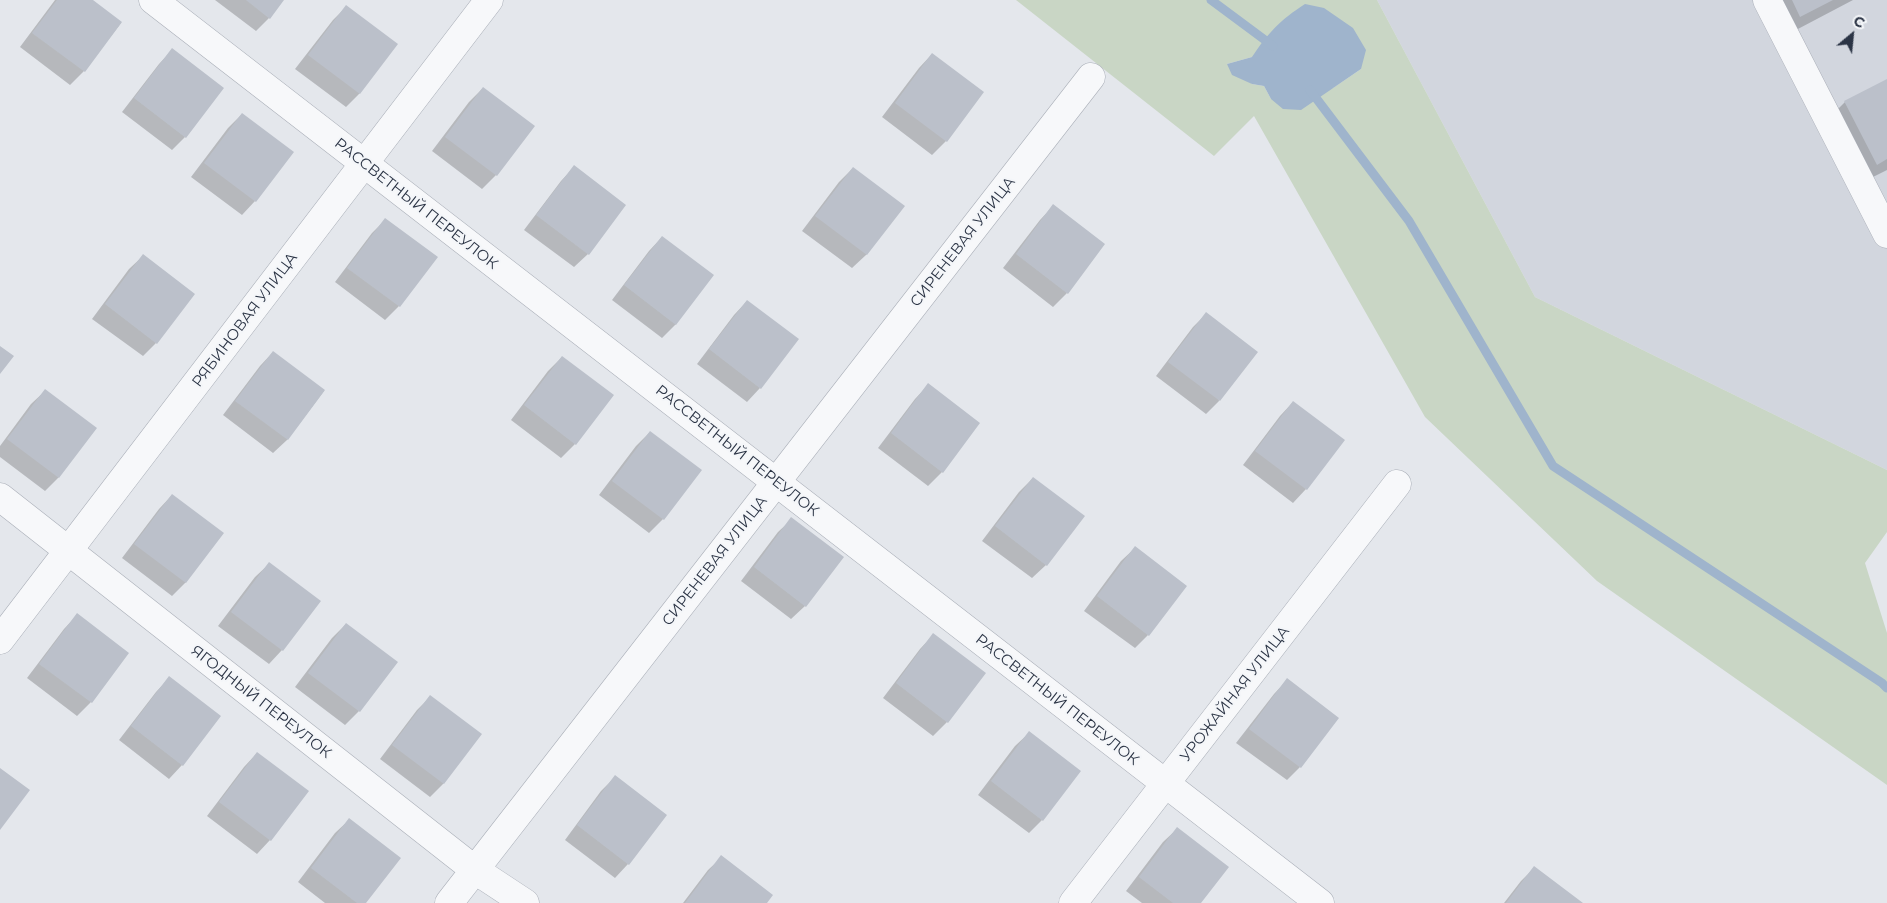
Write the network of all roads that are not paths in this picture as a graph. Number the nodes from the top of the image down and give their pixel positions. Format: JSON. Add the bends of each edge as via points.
{"nodes":[{"id":1,"x":154,"y":0,"type":"edge"},
{"id":2,"x":489,"y":0,"type":"edge"},
{"id":3,"x":1767,"y":0,"type":"edge"},
{"id":4,"x":1091,"y":77,"type":"dead end"},
{"id":5,"x":364,"y":163,"type":"junction"},
{"id":6,"x":1887,"y":234,"type":"edge"},
{"id":7,"x":776,"y":482,"type":"junction"},
{"id":8,"x":1397,"y":484,"type":"dead end"},
{"id":9,"x":0,"y":497,"type":"edge"},
{"id":10,"x":68,"y":551,"type":"junction"},
{"id":11,"x":0,"y":640,"type":"edge"},
{"id":12,"x":1166,"y":784,"type":"junction"},
{"id":13,"x":475,"y":870,"type":"junction"},
{"id":14,"x":449,"y":903,"type":"edge"},
{"id":15,"x":525,"y":903,"type":"edge"},
{"id":16,"x":1074,"y":903,"type":"edge"},
{"id":17,"x":1320,"y":903,"type":"edge"}],
"edges":[{"from":1,"to":5,"type":"street","name":"РАССВЕТНЫЙ ПЕРЕУЛОК"},
{"from":2,"to":5,"type":"street","name":"РЯБИНОВАЯ УЛИЦА"},
{"from":3,"to":6,"type":"street"},
{"from":4,"to":7,"type":"street","name":"СИРЕНЕВАЯ УЛИЦА"},
{"from":5,"to":7,"type":"street","name":"РАССВЕТНЫЙ ПЕРЕУЛОК"},
{"from":5,"to":10,"type":"street","name":"РЯБИНОВАЯ УЛИЦА"},
{"from":7,"to":12,"type":"street","name":"РАССВЕТНЫЙ ПЕРЕУЛОК"},
{"from":7,"to":13,"type":"street","name":"СИРЕНЕВАЯ УЛИЦА"},
{"from":8,"to":12,"type":"street","name":"УРОЖАЙНАЯ УЛИЦА"},
{"from":9,"to":10,"type":"street","name":"ЯГОДНЫЙ ПЕРЕУЛОК"},
{"from":10,"to":11,"type":"street","name":"РЯБИНОВАЯ УЛИЦА"},
{"from":10,"to":13,"type":"street","name":"ЯГОДНЫЙ ПЕРЕУЛОК"},
{"from":12,"to":16,"type":"street","name":"УРОЖАЙНАЯ УЛИЦА"},
{"from":12,"to":17,"type":"street","name":"РАССВЕТНЫЙ ПЕРЕУЛОК"},
{"from":13,"to":14,"type":"street","name":"СИРЕНЕВАЯ УЛИЦА"},
{"from":13,"to":15,"type":"street","name":"ЯГОДНЫЙ ПЕРЕУЛОК"}]}
